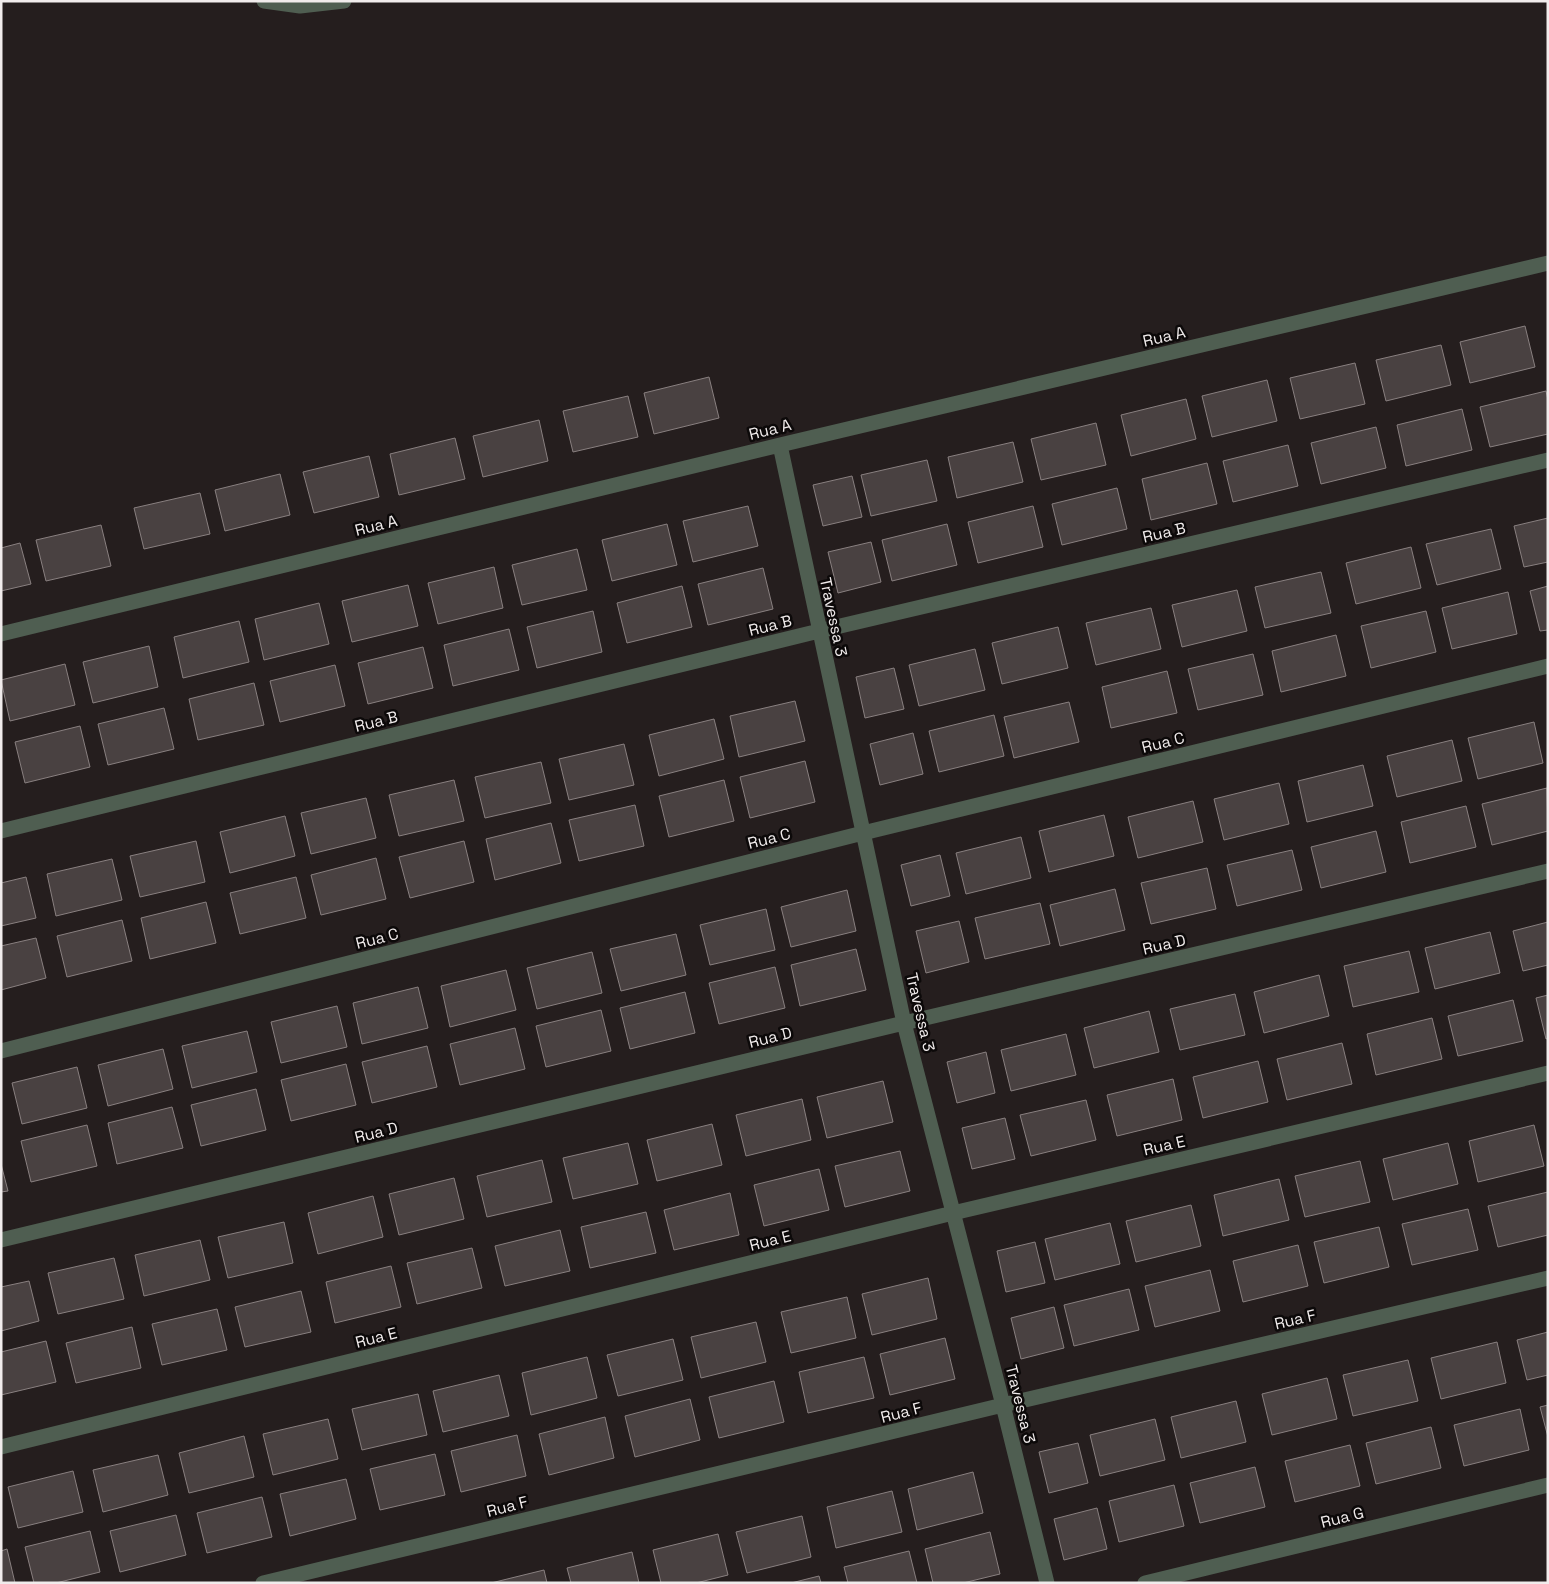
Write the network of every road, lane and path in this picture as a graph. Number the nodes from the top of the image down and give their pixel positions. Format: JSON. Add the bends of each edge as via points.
{"nodes":[{"id":1,"x":264,"y":1,"type":"edge"},
{"id":2,"x":344,"y":1,"type":"edge"},
{"id":3,"x":1548,"y":263,"type":"edge"},
{"id":4,"x":780,"y":445,"type":"junction"},
{"id":5,"x":1548,"y":460,"type":"edge"},
{"id":6,"x":819,"y":631,"type":"junction"},
{"id":7,"x":1,"y":634,"type":"edge"},
{"id":8,"x":1548,"y":666,"type":"edge"},
{"id":9,"x":1,"y":831,"type":"edge"},
{"id":10,"x":862,"y":832,"type":"junction"},
{"id":11,"x":1548,"y":871,"type":"edge"},
{"id":12,"x":904,"y":1023,"type":"junction"},
{"id":13,"x":1,"y":1051,"type":"edge"},
{"id":14,"x":1548,"y":1073,"type":"edge"},
{"id":15,"x":953,"y":1213,"type":"junction"},
{"id":16,"x":1,"y":1240,"type":"edge"},
{"id":17,"x":1548,"y":1278,"type":"edge"},
{"id":18,"x":1003,"y":1405,"type":"junction"},
{"id":19,"x":1,"y":1447,"type":"edge"},
{"id":20,"x":1548,"y":1485,"type":"edge"},
{"id":21,"x":263,"y":1583,"type":"edge"},
{"id":22,"x":1047,"y":1583,"type":"edge"},
{"id":23,"x":1145,"y":1583,"type":"edge"}],
"edges":[{"from":1,"to":2,"type":"street","via":[[300,6]]},
{"from":3,"to":4,"type":"street","name":"Rua A"},
{"from":4,"to":6,"type":"street","name":"Travessa 3"},
{"from":4,"to":7,"type":"street","name":"Rua A"},
{"from":5,"to":6,"type":"street","name":"Rua B"},
{"from":6,"to":9,"type":"street","name":"Rua B"},
{"from":6,"to":10,"type":"street","name":"Travessa 3"},
{"from":8,"to":10,"type":"street","name":"Rua C"},
{"from":10,"to":12,"type":"street","name":"Travessa 3"},
{"from":10,"to":13,"type":"street","name":"Rua C"},
{"from":11,"to":12,"type":"street","name":"Rua D"},
{"from":12,"to":15,"type":"street","name":"Travessa 3"},
{"from":12,"to":16,"type":"street","name":"Rua D"},
{"from":14,"to":15,"type":"street","name":"Rua E"},
{"from":15,"to":18,"type":"street","name":"Travessa 3"},
{"from":15,"to":19,"type":"street","name":"Rua E"},
{"from":17,"to":18,"type":"street","name":"Rua F"},
{"from":18,"to":21,"type":"street","name":"Rua F"},
{"from":18,"to":22,"type":"street","name":"Travessa 3"},
{"from":20,"to":23,"type":"street","name":"Rua G"}]}
